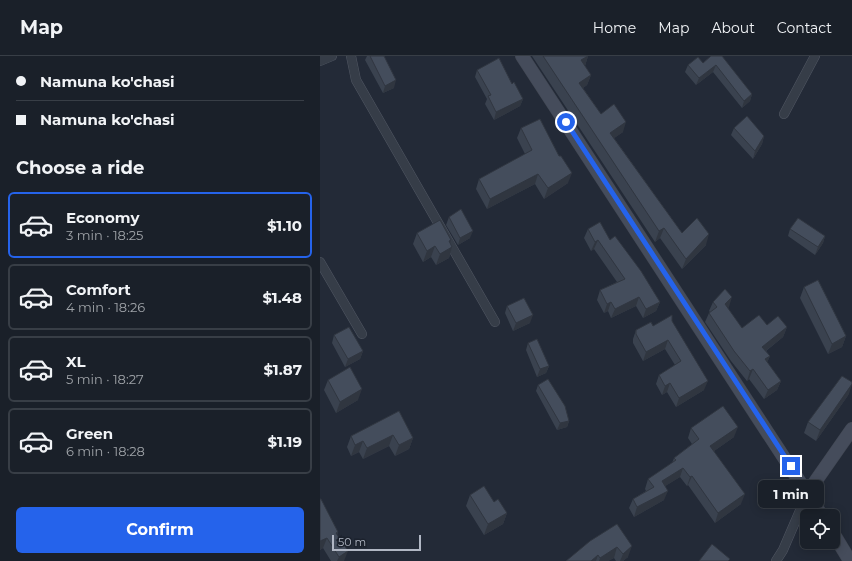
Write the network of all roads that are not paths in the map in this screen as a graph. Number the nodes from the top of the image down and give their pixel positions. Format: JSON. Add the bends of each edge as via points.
{"nodes":[{"id":1,"x":332,"y":56,"type":"edge"},
{"id":2,"x":351,"y":56,"type":"edge"},
{"id":3,"x":522,"y":56,"type":"edge"},
{"id":4,"x":815,"y":56,"type":"edge"},
{"id":5,"x":320,"y":62,"type":"edge"},
{"id":6,"x":784,"y":114,"type":"dead end"},
{"id":7,"x":320,"y":262,"type":"edge"},
{"id":8,"x":495,"y":322,"type":"dead end"},
{"id":9,"x":362,"y":334,"type":"dead end"},
{"id":10,"x":852,"y":429,"type":"edge"},
{"id":11,"x":808,"y":492,"type":"junction"},
{"id":12,"x":818,"y":509,"type":"edge"},
{"id":13,"x":840,"y":545,"type":"edge"},
{"id":14,"x":776,"y":561,"type":"edge"},
{"id":15,"x":850,"y":561,"type":"edge"}],
"edges":[{"from":1,"to":5,"type":"street"},
{"from":2,"to":8,"type":"street","via":[[356,80]]},
{"from":3,"to":11,"type":"main road"},
{"from":4,"to":6,"type":"street"},
{"from":7,"to":9,"type":"street"},
{"from":10,"to":11,"type":"main road"},
{"from":11,"to":12,"type":"main road"},
{"from":11,"to":14,"type":"street"},
{"from":13,"to":15,"type":"main road"}]}
